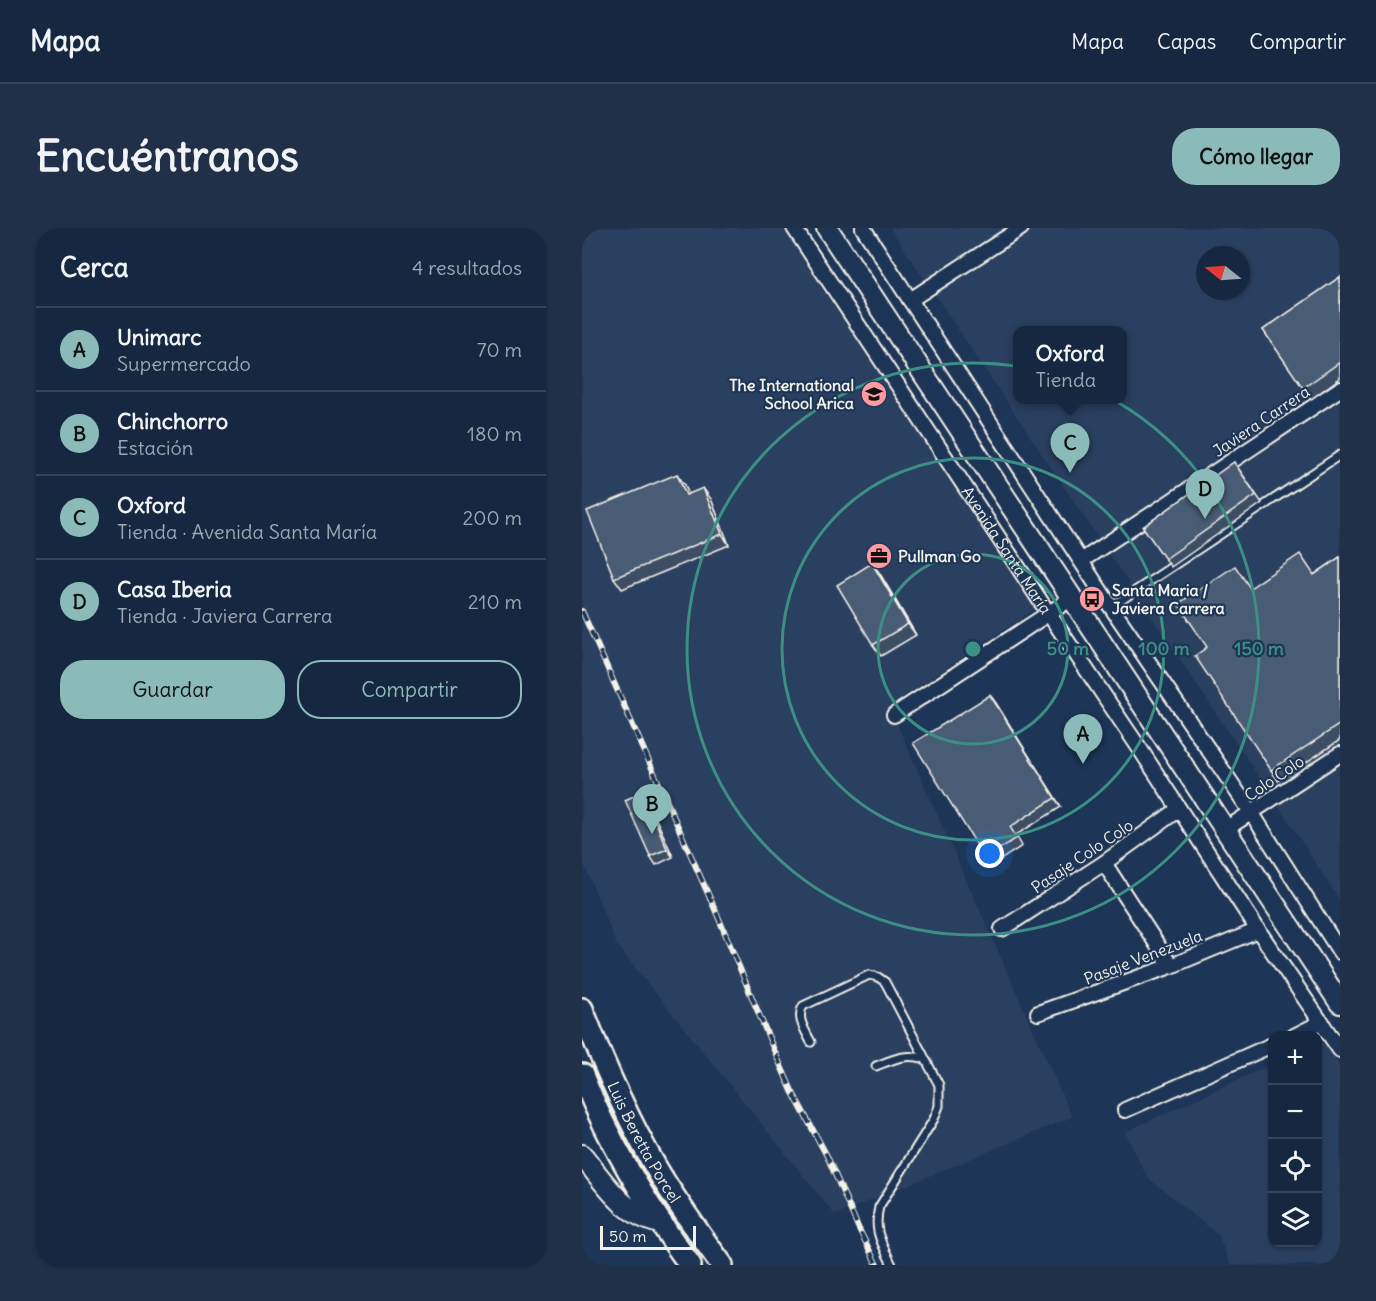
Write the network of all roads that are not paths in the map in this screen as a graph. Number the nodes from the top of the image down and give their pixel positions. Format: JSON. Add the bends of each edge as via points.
{"nodes":[{"id":1,"x":794,"y":228,"type":"edge"},
{"id":2,"x":827,"y":228,"type":"edge"},
{"id":3,"x":863,"y":228,"type":"edge"},
{"id":4,"x":1021,"y":228,"type":"edge"},
{"id":5,"x":910,"y":300,"type":"junction"},
{"id":6,"x":1340,"y":389,"type":"edge"},
{"id":7,"x":1340,"y":455,"type":"edge"},
{"id":8,"x":1081,"y":561,"type":"junction"},
{"id":9,"x":1072,"y":598,"type":"junction"},
{"id":10,"x":1111,"y":607,"type":"junction"},
{"id":11,"x":1049,"y":614,"type":"junction"},
{"id":12,"x":894,"y":715,"type":"dead end"},
{"id":13,"x":1340,"y":754,"type":"edge"},
{"id":14,"x":1179,"y":809,"type":"junction"},
{"id":15,"x":1251,"y":812,"type":"junction"},
{"id":16,"x":1226,"y":829,"type":"junction"},
{"id":17,"x":1104,"y":863,"type":"junction"},
{"id":18,"x":1002,"y":929,"type":"dead end"},
{"id":19,"x":1258,"y":930,"type":"junction"},
{"id":20,"x":1340,"y":952,"type":"edge"},
{"id":21,"x":1170,"y":966,"type":"junction"},
{"id":22,"x":1340,"y":1003,"type":"edge"},
{"id":23,"x":582,"y":1008,"type":"edge"},
{"id":24,"x":1038,"y":1013,"type":"dead end"},
{"id":25,"x":1322,"y":1022,"type":"junction"},
{"id":26,"x":1303,"y":1031,"type":"edge"},
{"id":27,"x":811,"y":1042,"type":"dead end"},
{"id":28,"x":1268,"y":1047,"type":"edge"},
{"id":29,"x":1340,"y":1050,"type":"edge"},
{"id":30,"x":925,"y":1059,"type":"junction"},
{"id":31,"x":876,"y":1065,"type":"dead end"},
{"id":32,"x":582,"y":1076,"type":"edge"},
{"id":33,"x":1125,"y":1110,"type":"dead end"},
{"id":34,"x":582,"y":1155,"type":"edge"},
{"id":35,"x":661,"y":1223,"type":"junction"},
{"id":36,"x":690,"y":1265,"type":"edge"},
{"id":37,"x":722,"y":1265,"type":"edge"},
{"id":38,"x":892,"y":1265,"type":"edge"}],
"edges":[{"from":1,"to":11,"type":"street","name":"Avenida Santa María"},
{"from":2,"to":9,"type":"main road","name":"Avenida Santa María"},
{"from":3,"to":5,"type":"street"},
{"from":4,"to":5,"type":"street"},
{"from":5,"to":8,"type":"street"},
{"from":6,"to":8,"type":"street","name":"Javiera Carrera"},
{"from":7,"to":10,"type":"lane"},
{"from":8,"to":10,"type":"street"},
{"from":9,"to":11,"type":"street"},
{"from":9,"to":16,"type":"main road","name":"Avenida Santa María"},
{"from":10,"to":15,"type":"street"},
{"from":11,"to":12,"type":"street"},
{"from":11,"to":14,"type":"street","name":"Avenida Santa María"},
{"from":13,"to":15,"type":"street","name":"Colo Colo"},
{"from":14,"to":17,"type":"street","name":"Pasaje Colo Colo"},
{"from":14,"to":19,"type":"street","name":"Avenida Santa María"},
{"from":15,"to":16,"type":"street","name":"Colo Colo"},
{"from":15,"to":20,"type":"street"},
{"from":16,"to":22,"type":"main road","name":"Avenida Santa María"},
{"from":17,"to":18,"type":"street","name":"Pasaje Colo Colo"},
{"from":17,"to":21,"type":"street"},
{"from":19,"to":21,"type":"street","name":"Pasaje Venezuela"},
{"from":19,"to":25,"type":"street","name":"Avenida Santa María"},
{"from":21,"to":24,"type":"street","name":"Pasaje Venezuela"},
{"from":23,"to":37,"type":"main road","name":"Luis Beretta Porcel","via":[[617,1094],[644,1146]]},
{"from":25,"to":26,"type":"street"},
{"from":25,"to":29,"type":"street","name":"Avenida Santa María"},
{"from":27,"to":30,"type":"lane","via":[[801,1022],[799,1012],[803,1006],[869,975],[885,982]]},
{"from":28,"to":33,"type":"street"},
{"from":30,"to":31,"type":"lane","via":[[913,1055]]},
{"from":30,"to":38,"type":"lane","via":[[939,1084],[939,1106],[877,1216],[877,1232]]},
{"from":32,"to":35,"type":"main road","name":"Luis Beretta Porcel","via":[[625,1164]]},
{"from":34,"to":35,"type":"main road","via":[[628,1208]]},
{"from":35,"to":36,"type":"main road","name":"Luis Beretta Porcel"}]}
